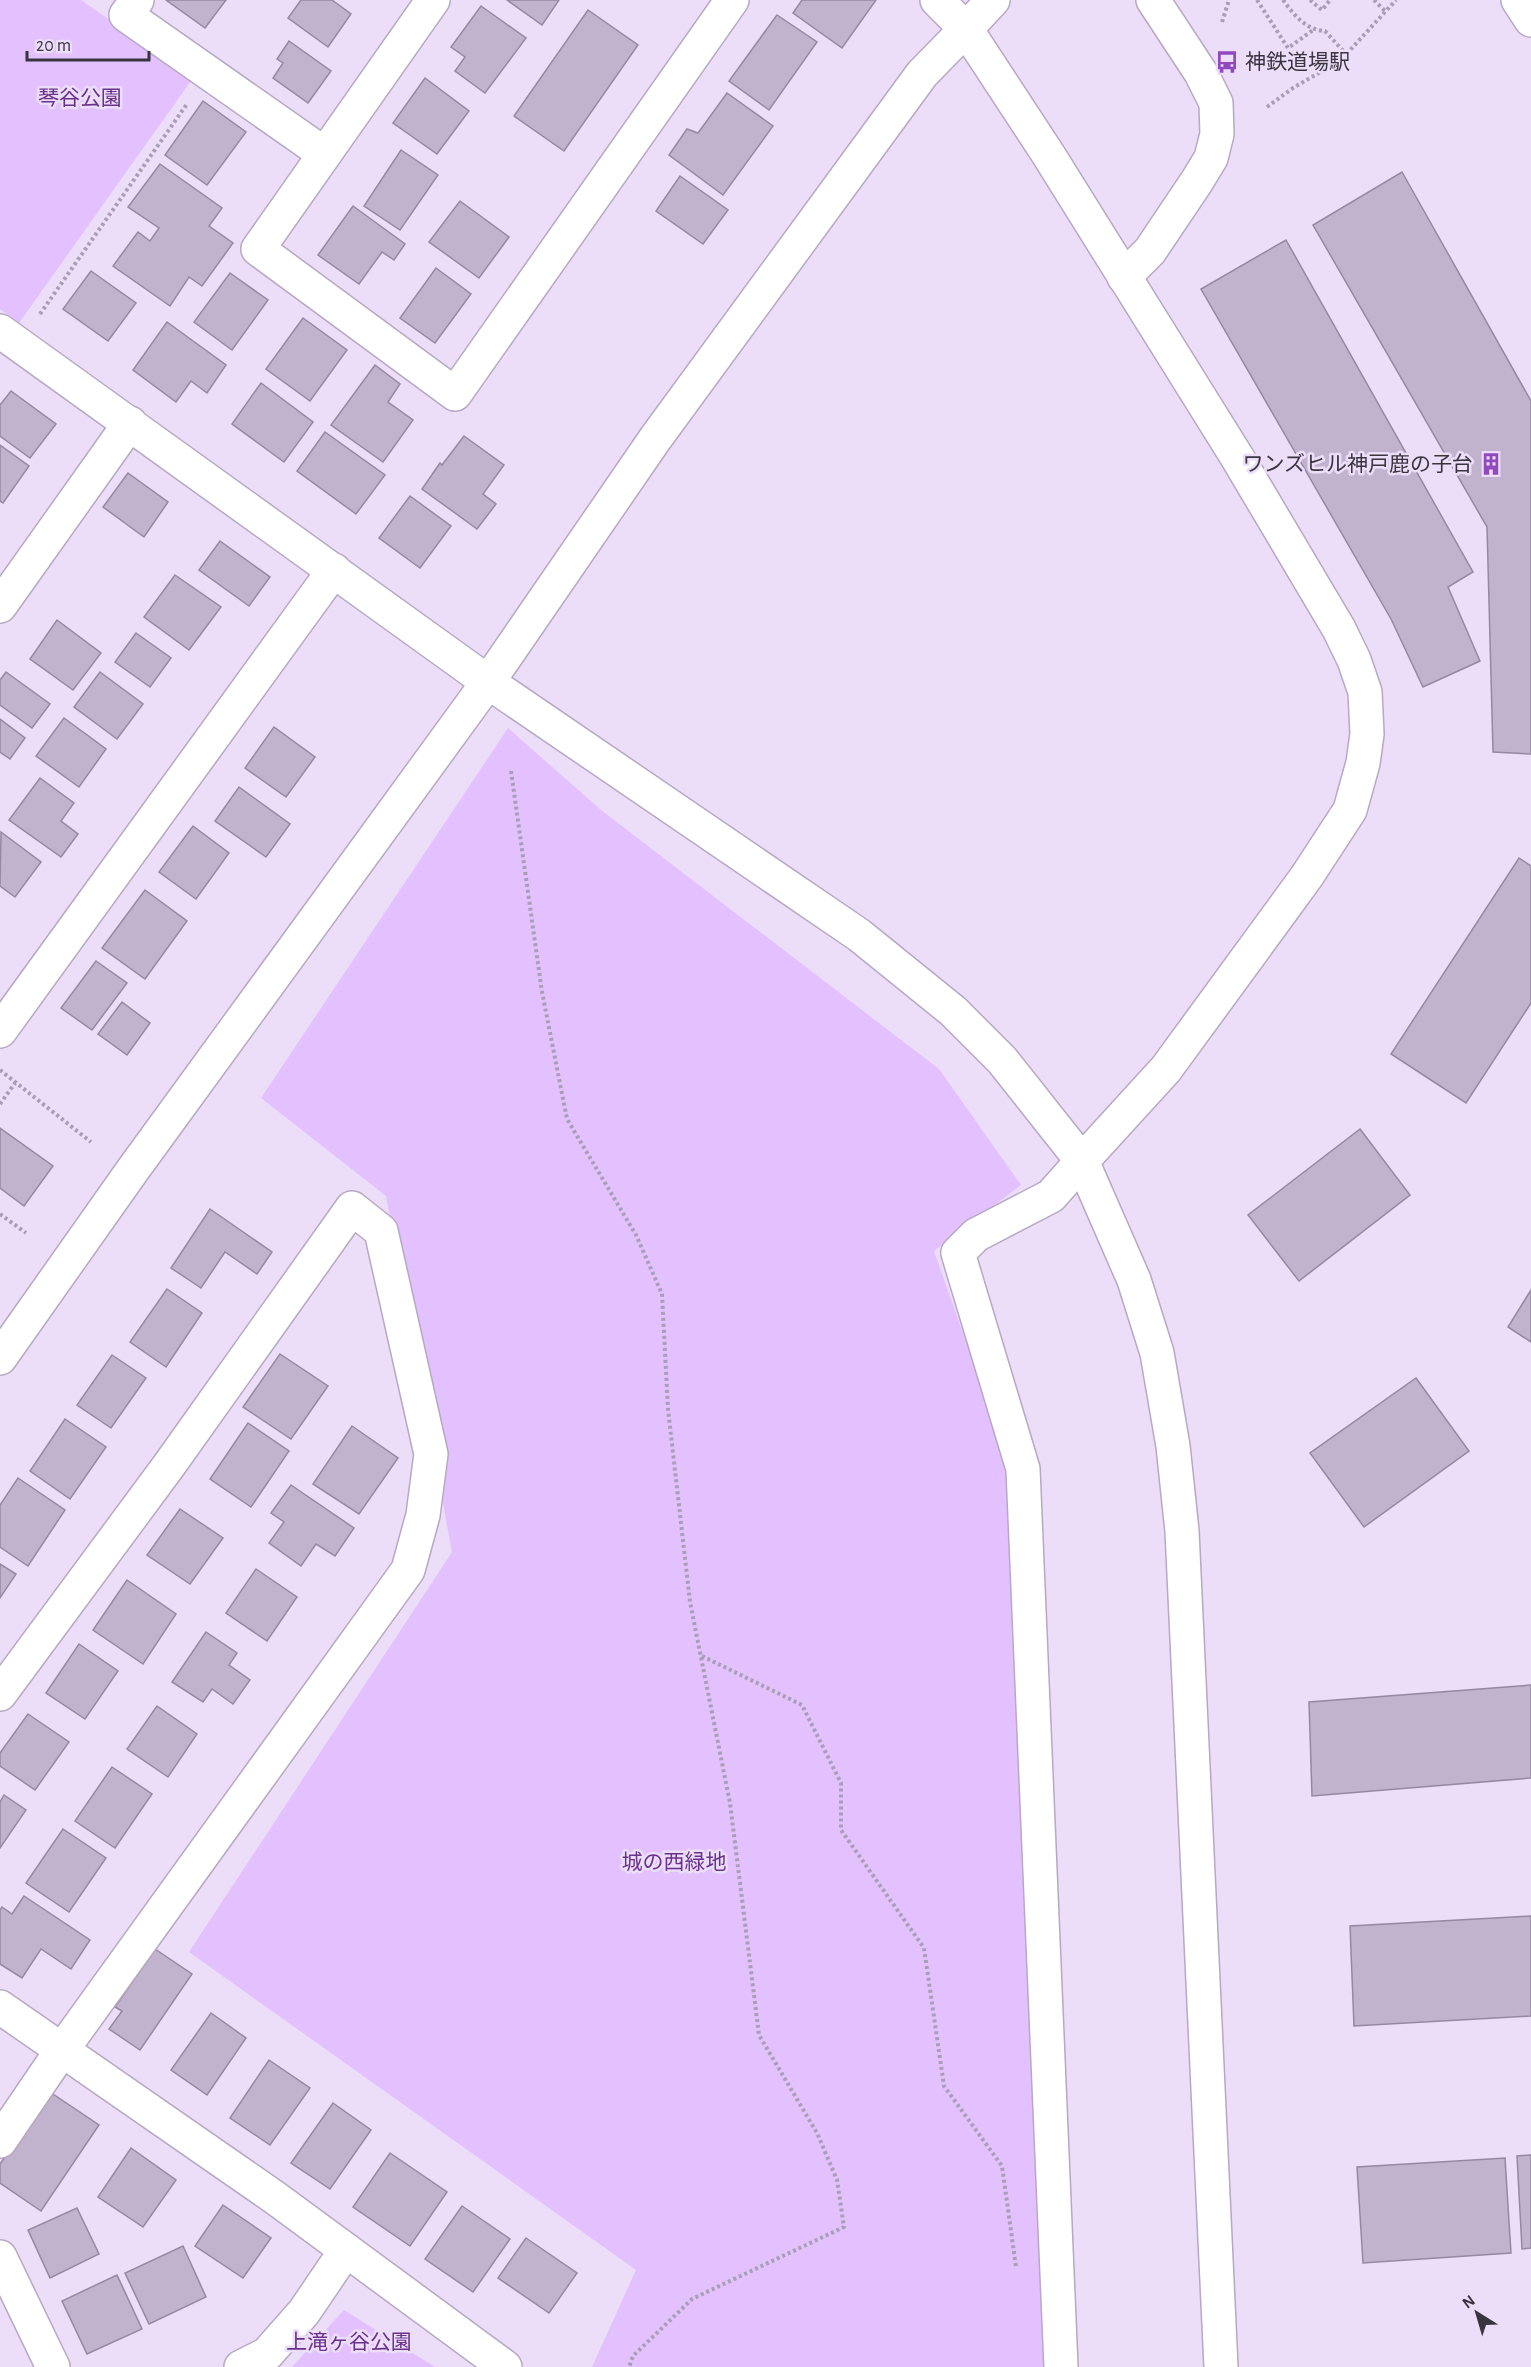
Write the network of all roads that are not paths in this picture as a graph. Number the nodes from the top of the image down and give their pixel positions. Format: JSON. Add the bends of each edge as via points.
{"nodes":[{"id":1,"x":137,"y":0,"type":"edge"},
{"id":2,"x":433,"y":0,"type":"edge"},
{"id":3,"x":732,"y":0,"type":"edge"},
{"id":4,"x":937,"y":0,"type":"edge"},
{"id":5,"x":993,"y":0,"type":"edge"},
{"id":6,"x":1153,"y":0,"type":"edge"},
{"id":7,"x":1518,"y":0,"type":"edge"},
{"id":8,"x":1531,"y":20,"type":"edge"},
{"id":9,"x":966,"y":29,"type":"junction"},
{"id":10,"x":323,"y":153,"type":"junction"},
{"id":11,"x":1124,"y":278,"type":"junction"},
{"id":12,"x":9,"y":338,"type":"edge"},
{"id":13,"x":130,"y":423,"type":"junction"},
{"id":14,"x":334,"y":570,"type":"junction"},
{"id":15,"x":0,"y":606,"type":"edge"},
{"id":16,"x":488,"y":682,"type":"junction"},
{"id":17,"x":0,"y":1031,"type":"edge"},
{"id":18,"x":1082,"y":1161,"type":"junction"},
{"id":19,"x":0,"y":1358,"type":"edge"},
{"id":20,"x":0,"y":1694,"type":"edge"},
{"id":21,"x":0,"y":2007,"type":"edge"},
{"id":22,"x":62,"y":2050,"type":"junction"},
{"id":23,"x":0,"y":2140,"type":"edge"},
{"id":24,"x":346,"y":2250,"type":"junction"},
{"id":25,"x":0,"y":2257,"type":"edge"},
{"id":26,"x":54,"y":2367,"type":"edge"},
{"id":27,"x":241,"y":2367,"type":"edge"},
{"id":28,"x":505,"y":2367,"type":"edge"},
{"id":29,"x":1060,"y":2367,"type":"edge"},
{"id":30,"x":1221,"y":2367,"type":"edge"}],
"edges":[{"from":1,"to":10,"type":"street","via":[[126,15]]},
{"from":2,"to":10,"type":"street"},
{"from":3,"to":10,"type":"street","via":[[455,394],[258,249]]},
{"from":4,"to":9,"type":"street"},
{"from":5,"to":9,"type":"street"},
{"from":6,"to":11,"type":"street","via":[[1216,103],[1217,134],[1211,158],[1197,181],[1150,251]]},
{"from":7,"to":8,"type":"street"},
{"from":9,"to":11,"type":"street"},
{"from":9,"to":16,"type":"street","via":[[922,74],[894,112],[655,439]]},
{"from":11,"to":18,"type":"street","via":[[1339,629],[1365,692],[1367,734],[1350,810],[1307,876],[1166,1069]]},
{"from":12,"to":13,"type":"street"},
{"from":13,"to":14,"type":"street"},
{"from":13,"to":15,"type":"street"},
{"from":14,"to":16,"type":"street"},
{"from":14,"to":17,"type":"street"},
{"from":16,"to":18,"type":"street","via":[[859,935],[953,1011],[1002,1060]]},
{"from":16,"to":19,"type":"street"},
{"from":18,"to":29,"type":"street","via":[[1051,1196],[976,1234],[958,1253],[1023,1469]]},
{"from":18,"to":30,"type":"street","via":[[1134,1280],[1157,1353],[1173,1446],[1182,1531]]},
{"from":20,"to":22,"type":"street","via":[[352,1208],[381,1231],[431,1454],[423,1515],[408,1570]]},
{"from":21,"to":22,"type":"street"},
{"from":22,"to":23,"type":"street"},
{"from":22,"to":24,"type":"street"},
{"from":24,"to":27,"type":"street","via":[[304,2312],[267,2354]]},
{"from":24,"to":28,"type":"street"},
{"from":25,"to":26,"type":"street"}]}
